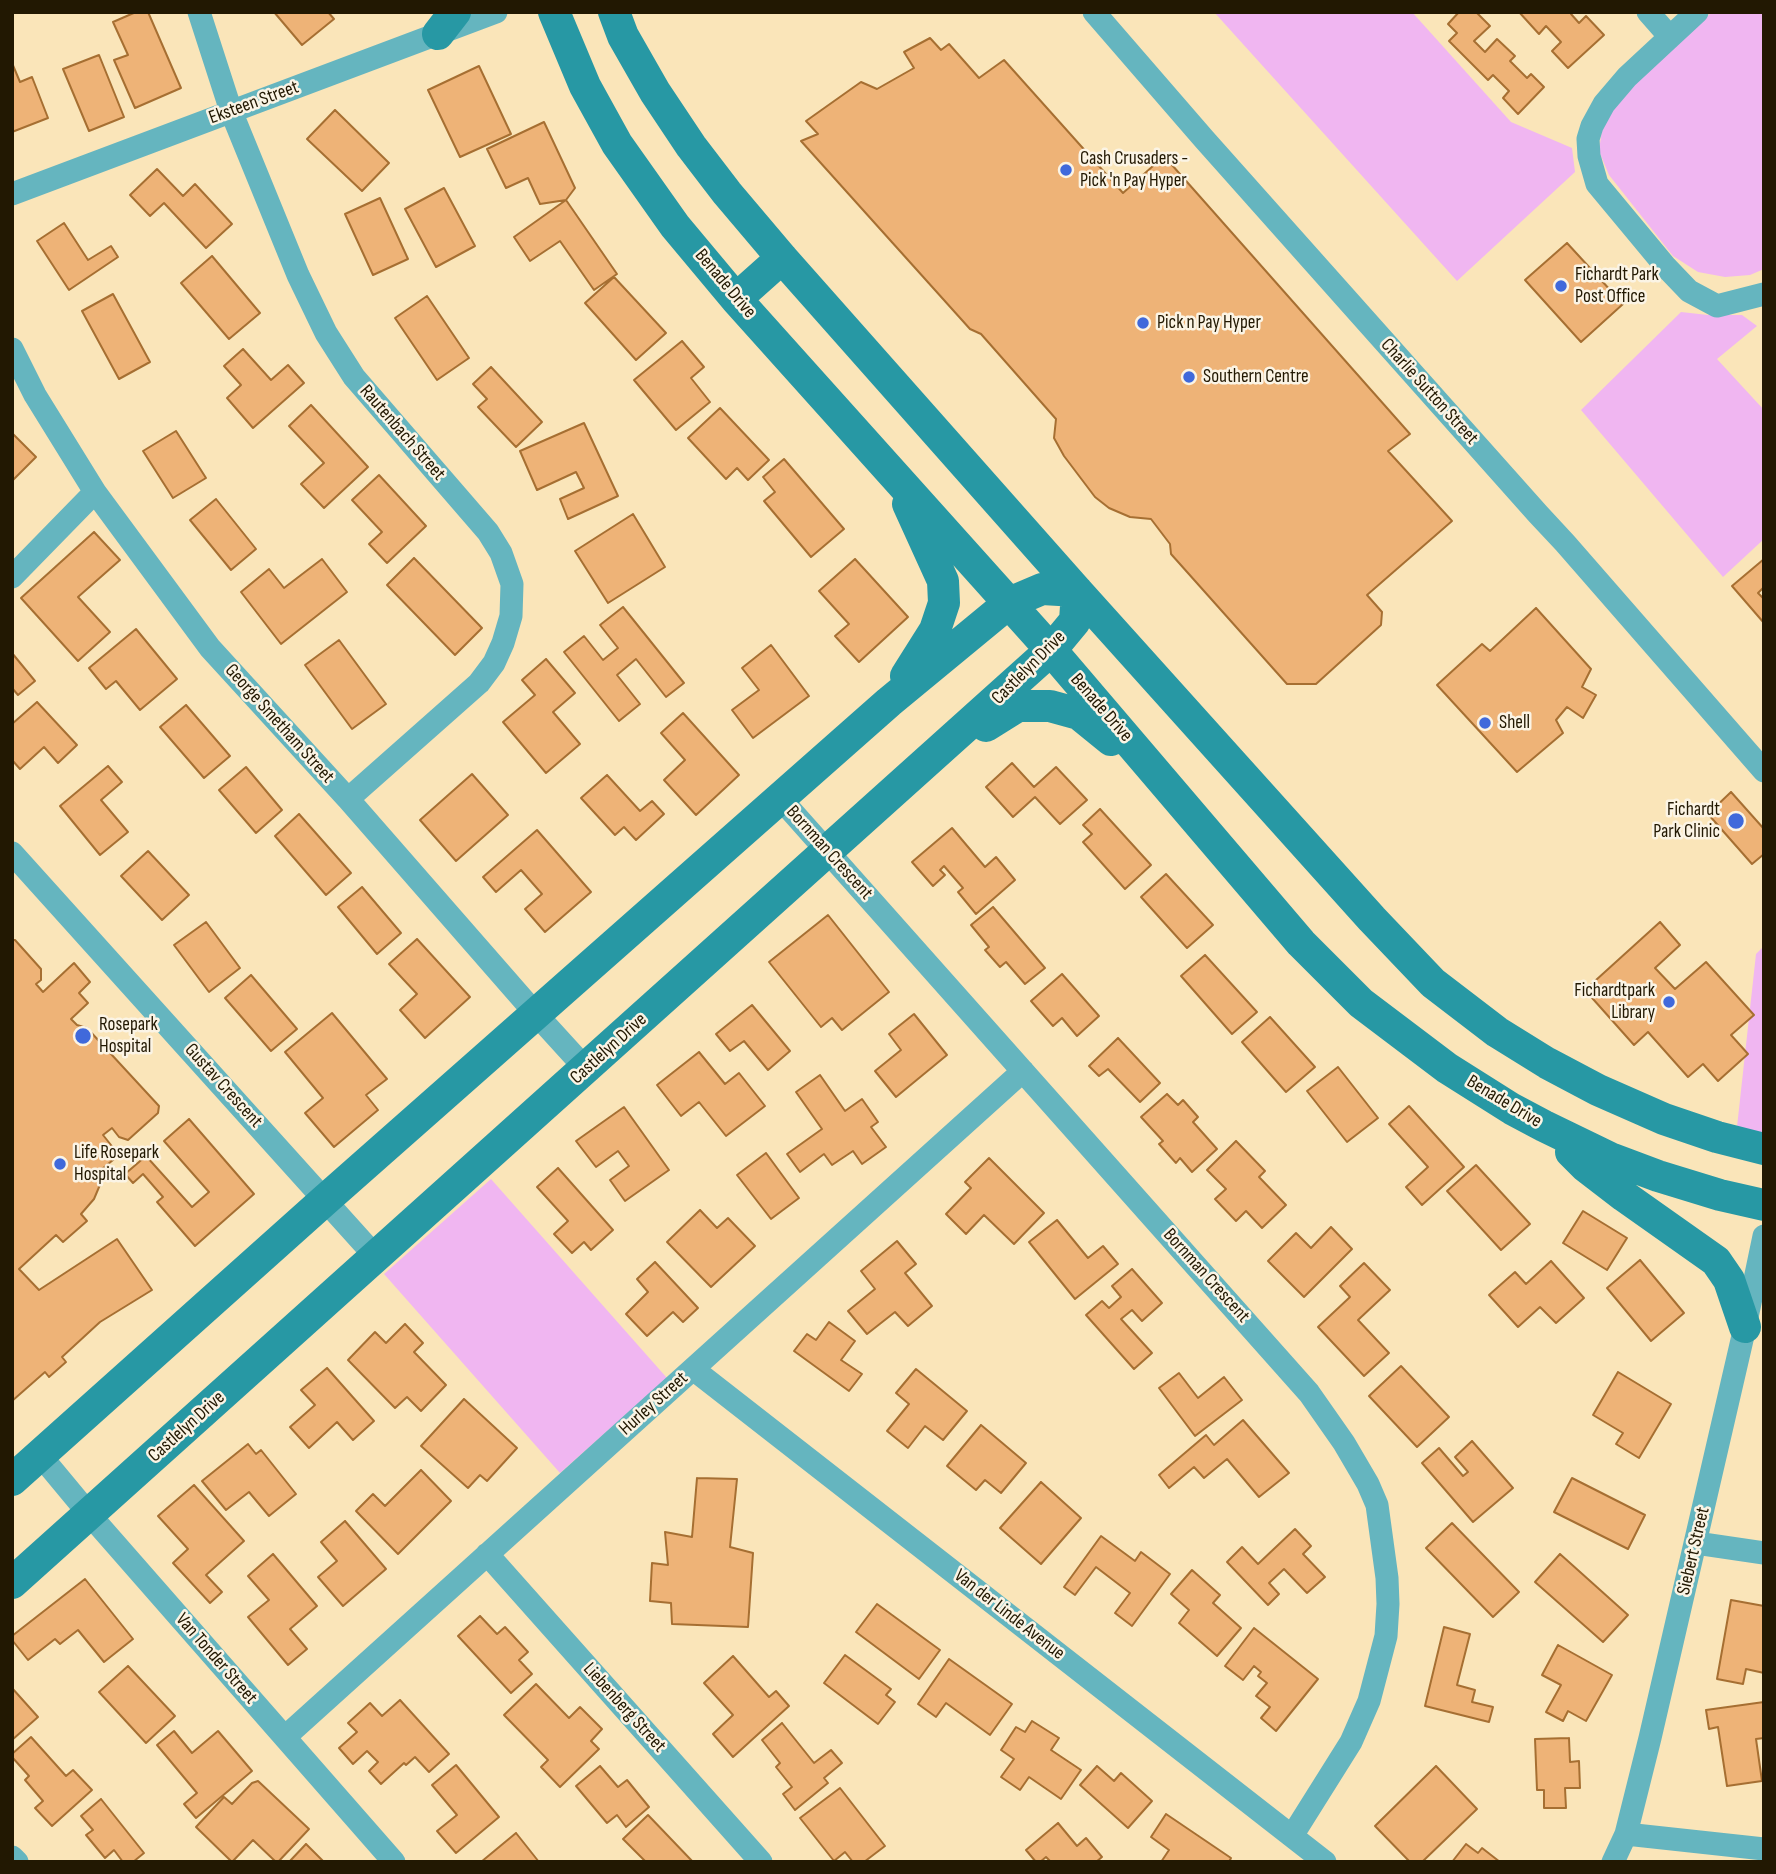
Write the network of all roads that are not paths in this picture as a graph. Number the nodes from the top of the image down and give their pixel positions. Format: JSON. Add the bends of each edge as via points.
{"nodes":[{"id":1,"x":199,"y":12,"type":"edge"},
{"id":2,"x":496,"y":12,"type":"edge"},
{"id":3,"x":554,"y":12,"type":"edge"},
{"id":4,"x":614,"y":12,"type":"edge"},
{"id":5,"x":1094,"y":12,"type":"edge"},
{"id":6,"x":1648,"y":12,"type":"edge"},
{"id":7,"x":1697,"y":12,"type":"edge"},
{"id":8,"x":447,"y":23,"type":"edge"},
{"id":9,"x":1670,"y":37,"type":"junction"},
{"id":10,"x":231,"y":111,"type":"junction"},
{"id":11,"x":12,"y":194,"type":"edge"},
{"id":12,"x":782,"y":258,"type":"junction"},
{"id":13,"x":1764,"y":294,"type":"edge"},
{"id":14,"x":736,"y":299,"type":"junction"},
{"id":15,"x":12,"y":349,"type":"edge"},
{"id":16,"x":894,"y":475,"type":"junction"},
{"id":17,"x":95,"y":492,"type":"junction"},
{"id":18,"x":12,"y":577,"type":"edge"},
{"id":19,"x":1077,"y":591,"type":"junction"},
{"id":20,"x":1009,"y":603,"type":"junction"},
{"id":21,"x":1051,"y":650,"type":"junction"},
{"id":22,"x":889,"y":702,"type":"junction"},
{"id":23,"x":926,"y":765,"type":"junction"},
{"id":24,"x":1764,"y":771,"type":"edge"},
{"id":25,"x":1166,"y":785,"type":"junction"},
{"id":26,"x":779,"y":797,"type":"junction"},
{"id":27,"x":348,"y":799,"type":"junction"},
{"id":28,"x":828,"y":852,"type":"junction"},
{"id":29,"x":12,"y":853,"type":"edge"},
{"id":30,"x":534,"y":1013,"type":"junction"},
{"id":31,"x":586,"y":1069,"type":"junction"},
{"id":32,"x":1023,"y":1071,"type":"junction"},
{"id":33,"x":1544,"y":1126,"type":"junction"},
{"id":34,"x":1764,"y":1149,"type":"edge"},
{"id":35,"x":325,"y":1200,"type":"junction"},
{"id":36,"x":1764,"y":1205,"type":"edge"},
{"id":37,"x":1764,"y":1236,"type":"edge"},
{"id":38,"x":376,"y":1258,"type":"junction"},
{"id":39,"x":1745,"y":1327,"type":"junction"},
{"id":40,"x":693,"y":1369,"type":"junction"},
{"id":41,"x":40,"y":1455,"type":"junction"},
{"id":42,"x":12,"y":1480,"type":"edge"},
{"id":43,"x":89,"y":1514,"type":"junction"},
{"id":44,"x":1696,"y":1543,"type":"junction"},
{"id":45,"x":1764,"y":1553,"type":"edge"},
{"id":46,"x":487,"y":1555,"type":"junction"},
{"id":47,"x":12,"y":1583,"type":"edge"},
{"id":48,"x":285,"y":1737,"type":"junction"},
{"id":49,"x":1626,"y":1835,"type":"junction"},
{"id":50,"x":1292,"y":1836,"type":"junction"},
{"id":51,"x":1764,"y":1849,"type":"edge"},
{"id":52,"x":12,"y":1857,"type":"edge"},
{"id":53,"x":17,"y":1862,"type":"edge"},
{"id":54,"x":394,"y":1862,"type":"edge"},
{"id":55,"x":761,"y":1862,"type":"edge"},
{"id":56,"x":1325,"y":1862,"type":"edge"},
{"id":57,"x":1613,"y":1862,"type":"edge"}],
"edges":[{"from":1,"to":10,"type":"street","name":"Rautenbach Street"},
{"from":2,"to":8,"type":"street","name":"Eksteen Street"},
{"from":3,"to":14,"type":"street","name":"Benade Drive","via":[[585,86],[617,144],[675,226]]},
{"from":4,"to":12,"type":"street","via":[[655,92],[691,146]]},
{"from":5,"to":24,"type":"street","name":"Charlie Sutton Street"},
{"from":6,"to":9,"type":"street"},
{"from":7,"to":9,"type":"street"},
{"from":8,"to":10,"type":"street","name":"Eksteen Street"},
{"from":9,"to":13,"type":"street","via":[[1627,77],[1592,126],[1589,156],[1597,184],[1689,291],[1717,306]]},
{"from":10,"to":11,"type":"street","name":"Eksteen Street"},
{"from":10,"to":27,"type":"street","name":"Rautenbach Street","via":[[298,275],[327,333],[354,377],[488,532],[512,584],[511,616],[503,643],[479,683]]},
{"from":12,"to":14,"type":"street"},
{"from":12,"to":19,"type":"street"},
{"from":14,"to":16,"type":"street","name":"Benade Drive"},
{"from":15,"to":17,"type":"street","name":"George Smetham Street"},
{"from":16,"to":20,"type":"street","name":"Benade Drive"},
{"from":16,"to":22,"type":"street","via":[[943,581],[944,603],[935,630]]},
{"from":17,"to":18,"type":"street"},
{"from":17,"to":27,"type":"street","name":"George Smetham Street","via":[[210,648]]},
{"from":19,"to":20,"type":"street","via":[[1042,589]]},
{"from":19,"to":21,"type":"street","name":"Castlelyn Drive","via":[[1074,621]]},
{"from":19,"to":34,"type":"street","via":[[1433,983],[1497,1032],[1598,1090],[1717,1138]]},
{"from":20,"to":21,"type":"street","name":"Benade Drive"},
{"from":20,"to":22,"type":"street"},
{"from":21,"to":23,"type":"street","name":"Castlelyn Drive"},
{"from":21,"to":25,"type":"street","name":"Benade Drive"},
{"from":22,"to":26,"type":"street"},
{"from":23,"to":25,"type":"street","via":[[1018,706],[1050,706],[1079,714]]},
{"from":23,"to":28,"type":"street","name":"Castlelyn Drive"},
{"from":25,"to":33,"type":"street","name":"Benade Drive","via":[[1301,943],[1361,1003],[1447,1068]]},
{"from":26,"to":28,"type":"street","name":"Bornman Crescent"},
{"from":26,"to":30,"type":"street"},
{"from":27,"to":30,"type":"street","name":"George Smetham Street"},
{"from":28,"to":31,"type":"street","name":"Castlelyn Drive"},
{"from":28,"to":32,"type":"street","name":"Bornman Crescent"},
{"from":29,"to":35,"type":"street","name":"Gustav Crescent"},
{"from":30,"to":31,"type":"street","name":"George Smetham Street"},
{"from":30,"to":35,"type":"street"},
{"from":31,"to":38,"type":"street","name":"Castlelyn Drive"},
{"from":32,"to":40,"type":"street","name":"Hurley Street"},
{"from":32,"to":50,"type":"street","name":"Bornman Crescent","via":[[1310,1393],[1350,1453],[1377,1505],[1387,1578],[1386,1636],[1369,1701],[1351,1742]]},
{"from":33,"to":36,"type":"street","name":"Benade Drive","via":[[1622,1163]]},
{"from":33,"to":39,"type":"street","via":[[1585,1166],[1716,1261],[1729,1280]]},
{"from":35,"to":38,"type":"street","name":"Gustav Crescent"},
{"from":35,"to":41,"type":"street"},
{"from":37,"to":39,"type":"street","name":"Siebert Street"},
{"from":38,"to":43,"type":"street","name":"Castlelyn Drive"},
{"from":39,"to":44,"type":"street","name":"Siebert Street"},
{"from":40,"to":46,"type":"street","name":"Hurley Street"},
{"from":40,"to":50,"type":"street","name":"Van der Linde Avenue"},
{"from":41,"to":42,"type":"street"},
{"from":41,"to":43,"type":"street","name":"Van Tonder Street"},
{"from":43,"to":47,"type":"street","name":"Castlelyn Drive"},
{"from":43,"to":48,"type":"street","name":"Van Tonder Street"},
{"from":44,"to":45,"type":"street"},
{"from":44,"to":49,"type":"street","name":"Siebert Street"},
{"from":46,"to":48,"type":"street","name":"Hurley Street"},
{"from":46,"to":55,"type":"street","name":"Liebenberg Street"},
{"from":48,"to":54,"type":"street","name":"Van Tonder Street"},
{"from":49,"to":51,"type":"street"},
{"from":49,"to":57,"type":"street","name":"Siebert Street"},
{"from":50,"to":56,"type":"street","name":"Van der Linde Avenue"},
{"from":52,"to":53,"type":"street"}]}
